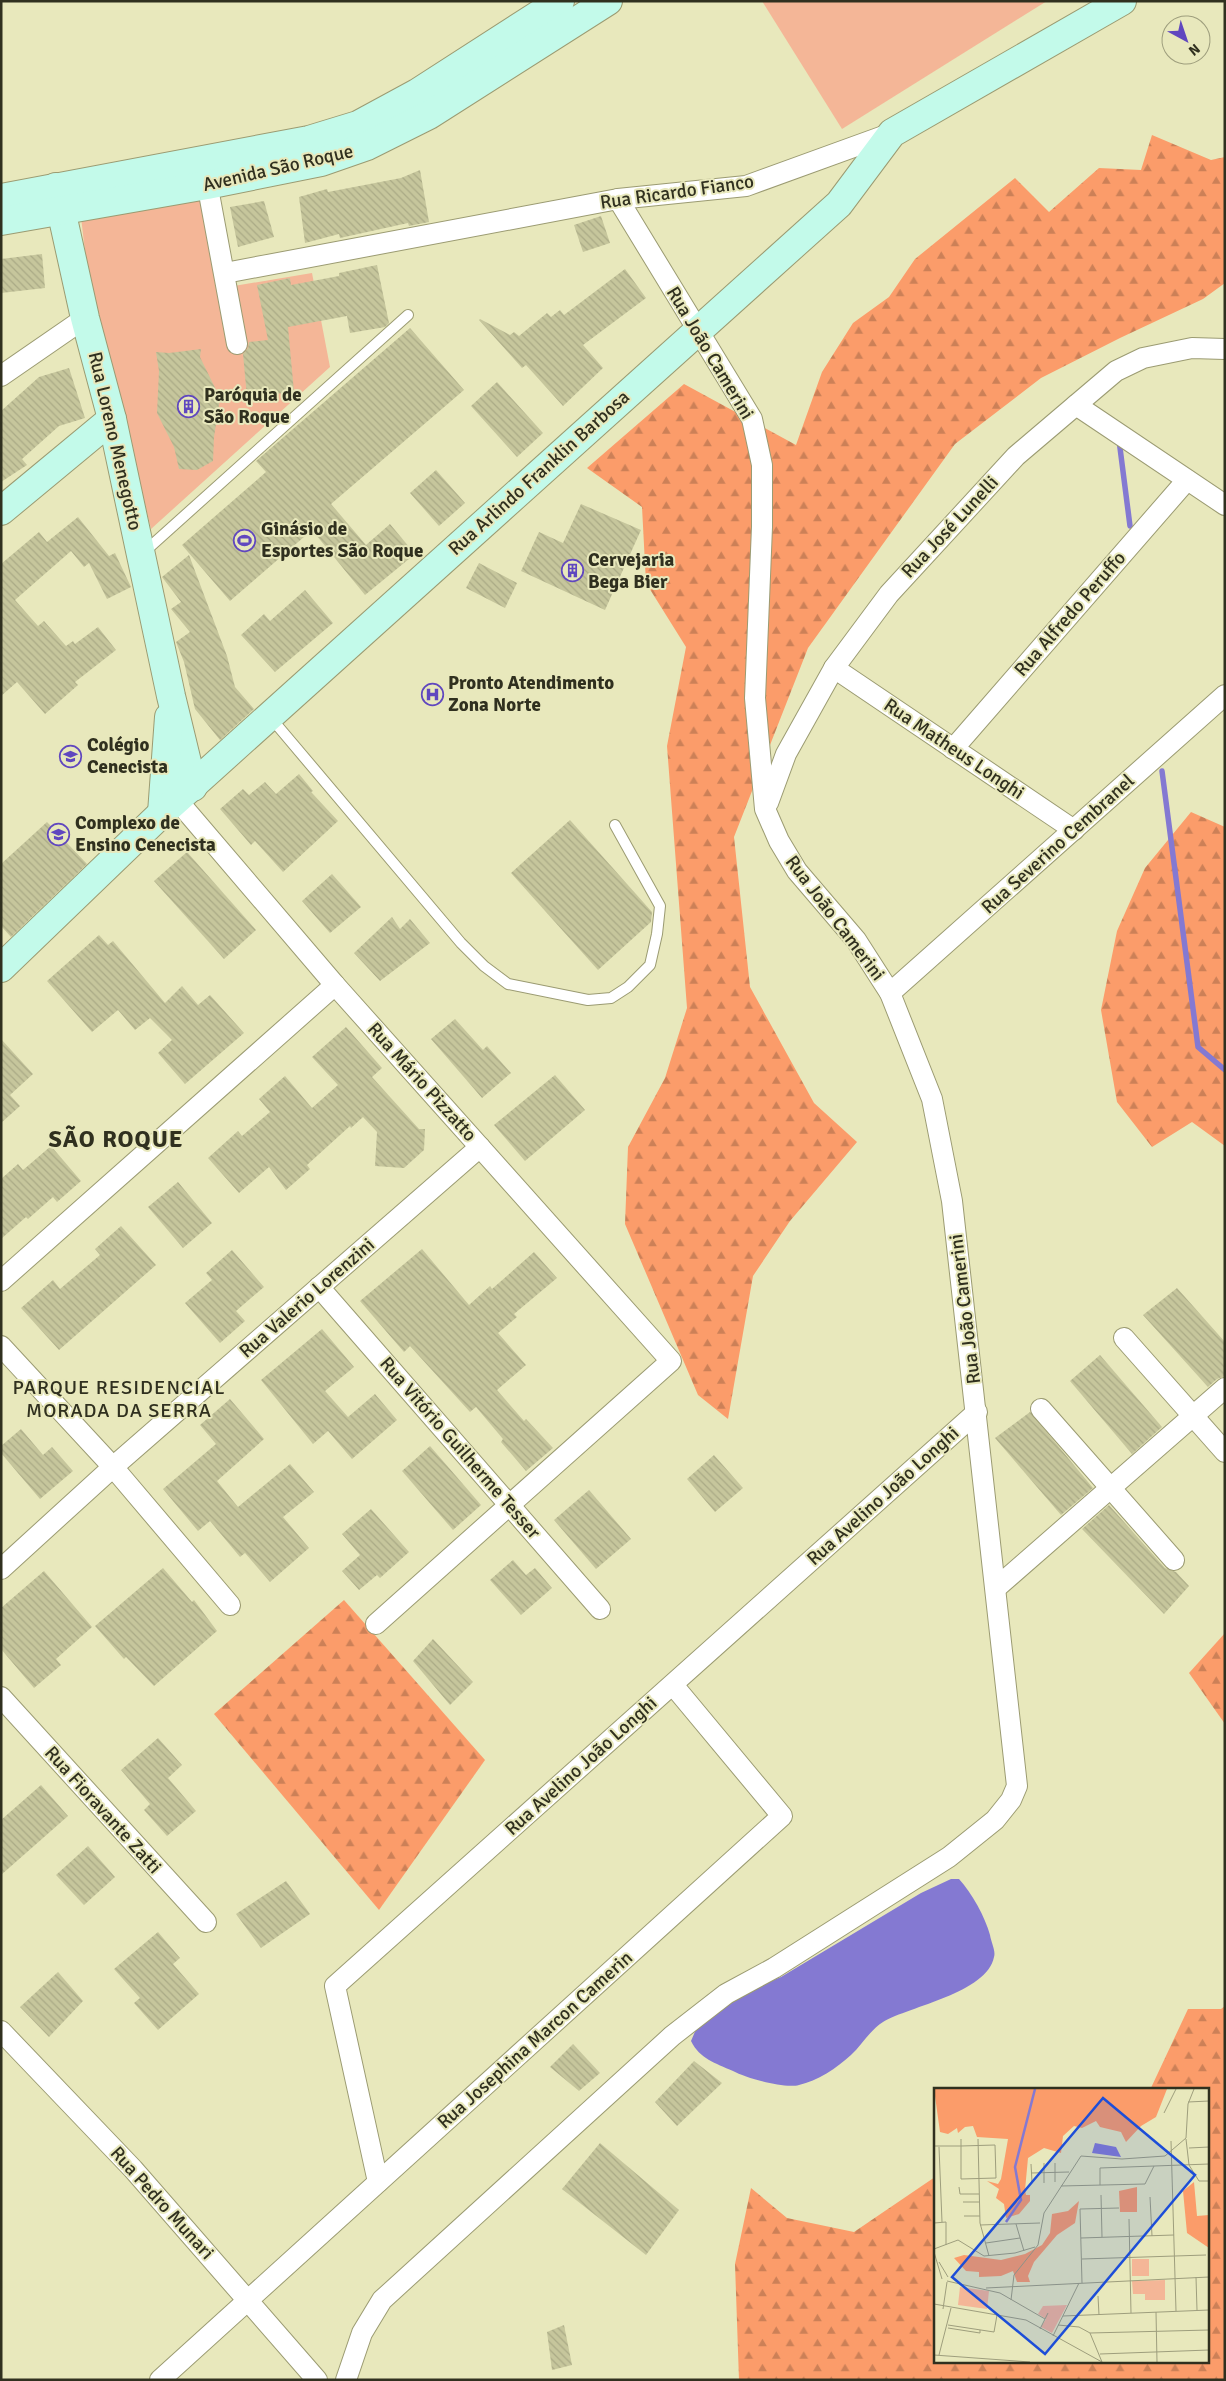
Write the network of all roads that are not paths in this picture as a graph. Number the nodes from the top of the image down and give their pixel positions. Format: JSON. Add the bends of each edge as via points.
{"nodes":[{"id":1,"x":560,"y":1,"type":"edge"},
{"id":2,"x":608,"y":1,"type":"edge"},
{"id":3,"x":1122,"y":1,"type":"edge"},
{"id":4,"x":423,"y":104,"type":"junction"},
{"id":5,"x":892,"y":133,"type":"junction"},
{"id":6,"x":205,"y":173,"type":"junction"},
{"id":7,"x":1,"y":198,"type":"edge"},
{"id":8,"x":59,"y":199,"type":"junction"},
{"id":9,"x":618,"y":199,"type":"junction"},
{"id":10,"x":1,"y":221,"type":"edge"},
{"id":11,"x":225,"y":273,"type":"junction"},
{"id":12,"x":408,"y":315,"type":"dead end"},
{"id":13,"x":85,"y":318,"type":"junction"},
{"id":14,"x":697,"y":331,"type":"junction"},
{"id":15,"x":237,"y":344,"type":"dead end"},
{"id":16,"x":1225,"y":349,"type":"edge"},
{"id":17,"x":1,"y":376,"type":"edge"},
{"id":18,"x":1076,"y":405,"type":"junction"},
{"id":19,"x":112,"y":418,"type":"junction"},
{"id":20,"x":1188,"y":480,"type":"junction"},
{"id":21,"x":1225,"y":505,"type":"edge"},
{"id":22,"x":1,"y":511,"type":"edge"},
{"id":23,"x":140,"y":555,"type":"junction"},
{"id":24,"x":834,"y":668,"type":"junction"},
{"id":25,"x":1225,"y":695,"type":"edge"},
{"id":26,"x":171,"y":696,"type":"junction"},
{"id":27,"x":269,"y":716,"type":"junction"},
{"id":28,"x":953,"y":749,"type":"junction"},
{"id":29,"x":178,"y":800,"type":"junction"},
{"id":30,"x":765,"y":810,"type":"junction"},
{"id":31,"x":615,"y":824,"type":"dead end"},
{"id":32,"x":1074,"y":830,"type":"junction"},
{"id":33,"x":1,"y":968,"type":"edge"},
{"id":34,"x":335,"y":985,"type":"junction"},
{"id":35,"x":890,"y":993,"type":"junction"},
{"id":36,"x":480,"y":1147,"type":"junction"},
{"id":37,"x":1,"y":1281,"type":"edge"},
{"id":38,"x":319,"y":1287,"type":"junction"},
{"id":39,"x":1124,"y":1338,"type":"dead end"},
{"id":40,"x":1,"y":1346,"type":"edge"},
{"id":41,"x":1225,"y":1388,"type":"edge"},
{"id":42,"x":1041,"y":1409,"type":"dead end"},
{"id":43,"x":977,"y":1412,"type":"junction"},
{"id":44,"x":1194,"y":1417,"type":"junction"},
{"id":45,"x":1225,"y":1452,"type":"edge"},
{"id":46,"x":113,"y":1467,"type":"junction"},
{"id":47,"x":1110,"y":1490,"type":"junction"},
{"id":48,"x":510,"y":1505,"type":"junction"},
{"id":49,"x":1174,"y":1560,"type":"dead end"},
{"id":50,"x":1,"y":1570,"type":"edge"},
{"id":51,"x":996,"y":1588,"type":"junction"},
{"id":52,"x":230,"y":1605,"type":"dead end"},
{"id":53,"x":600,"y":1609,"type":"dead end"},
{"id":54,"x":376,"y":1624,"type":"dead end"},
{"id":55,"x":673,"y":1685,"type":"junction"},
{"id":56,"x":1,"y":1697,"type":"edge"},
{"id":57,"x":206,"y":1922,"type":"dead end"},
{"id":58,"x":1,"y":2031,"type":"edge"},
{"id":59,"x":378,"y":2182,"type":"junction"},
{"id":60,"x":249,"y":2300,"type":"junction"},
{"id":61,"x":160,"y":2380,"type":"edge"},
{"id":62,"x":317,"y":2380,"type":"edge"},
{"id":63,"x":346,"y":2380,"type":"edge"}],
"edges":[{"from":1,"to":4,"type":"street","name":"Avenida São Roque"},
{"from":2,"to":4,"type":"street","name":"Avenida São Roque"},
{"from":3,"to":5,"type":"street","name":"Rua Ricardo Fianco"},
{"from":4,"to":6,"type":"street","name":"Avenida São Roque"},
{"from":5,"to":9,"type":"street","name":"Rua Ricardo Fianco","via":[[746,186]]},
{"from":5,"to":14,"type":"street","name":"Rua Arlindo Franklin Barbosa","via":[[839,204]]},
{"from":6,"to":8,"type":"street","name":"Avenida São Roque"},
{"from":6,"to":11,"type":"street"},
{"from":7,"to":8,"type":"street","name":"Avenida São Roque"},
{"from":8,"to":10,"type":"street","name":"Avenida São Roque"},
{"from":8,"to":13,"type":"street","name":"Rua Loreno Menegotto"},
{"from":9,"to":11,"type":"street","name":"Rua Ricardo Fianco"},
{"from":9,"to":14,"type":"street","name":"Rua João Camerini"},
{"from":11,"to":15,"type":"street"},
{"from":12,"to":23,"type":"lane"},
{"from":13,"to":17,"type":"street"},
{"from":13,"to":19,"type":"street","name":"Rua Loreno Menegotto"},
{"from":14,"to":27,"type":"street","name":"Rua Arlindo Franklin Barbosa"},
{"from":14,"to":30,"type":"street","name":"Rua João Camerini","via":[[752,419],[762,466],[755,698]]},
{"from":16,"to":18,"type":"street","name":"Rua José Lunelli","via":[[1192,348],[1143,358],[1116,372]]},
{"from":18,"to":20,"type":"street"},
{"from":18,"to":24,"type":"street","name":"Rua José Lunelli","via":[[1016,456],[889,594]]},
{"from":19,"to":22,"type":"street"},
{"from":19,"to":23,"type":"street","name":"Rua Loreno Menegotto"},
{"from":20,"to":21,"type":"street"},
{"from":20,"to":28,"type":"street","name":"Rua Alfredo Peruffo"},
{"from":23,"to":26,"type":"street","name":"Rua Loreno Menegotto"},
{"from":24,"to":28,"type":"street","name":"Rua Matheus Longhi"},
{"from":24,"to":30,"type":"street","name":"Rua José Lunelli","via":[[786,754]]},
{"from":25,"to":32,"type":"street","name":"Rua Severino Cembranel"},
{"from":26,"to":29,"type":"street","name":"Rua Loreno Menegotto"},
{"from":26,"to":29,"type":"street","name":"Rua Loreno Menegotto"},
{"from":27,"to":29,"type":"street","name":"Rua Arlindo Franklin Barbosa"},
{"from":27,"to":31,"type":"lane","via":[[461,943],[508,984],[588,1000],[611,998],[628,987],[650,965],[660,906]]},
{"from":28,"to":32,"type":"street","name":"Rua Matheus Longhi"},
{"from":29,"to":33,"type":"street","name":"Rua Arlindo Franklin Barbosa"},
{"from":29,"to":34,"type":"street","name":"Rua Mário Pizzatto"},
{"from":30,"to":35,"type":"street","name":"Rua João Camerini","via":[[797,871],[856,940]]},
{"from":32,"to":35,"type":"street","name":"Rua Severino Cembranel"},
{"from":34,"to":36,"type":"street","name":"Rua Mário Pizzatto"},
{"from":34,"to":37,"type":"street"},
{"from":35,"to":43,"type":"street","name":"Rua João Camerini","via":[[932,1099],[952,1201]]},
{"from":36,"to":38,"type":"street","name":"Rua Valerio Lorenzini"},
{"from":36,"to":48,"type":"street","name":"Rua Mário Pizzatto","via":[[671,1361]]},
{"from":38,"to":46,"type":"street","name":"Rua Valerio Lorenzini"},
{"from":38,"to":48,"type":"street","name":"Rua Vitório Guilherme Tesser"},
{"from":39,"to":44,"type":"street"},
{"from":40,"to":46,"type":"street"},
{"from":41,"to":44,"type":"street"},
{"from":42,"to":47,"type":"street"},
{"from":43,"to":51,"type":"street","name":"Rua João Camerini"},
{"from":43,"to":55,"type":"street","name":"Rua Avelino João Longhi"},
{"from":44,"to":45,"type":"street"},
{"from":44,"to":47,"type":"street"},
{"from":46,"to":50,"type":"street","name":"Rua Valerio Lorenzini"},
{"from":46,"to":52,"type":"street"},
{"from":47,"to":49,"type":"street"},
{"from":47,"to":51,"type":"street"},
{"from":48,"to":53,"type":"street","name":"Rua Vitório Guilherme Tesser"},
{"from":48,"to":54,"type":"street"},
{"from":51,"to":63,"type":"street","name":"Rua João Camerini","via":[[1017,1786],[1011,1800],[995,1820],[949,1856],[774,1968],[726,1994],[630,2072],[382,2300],[362,2333]]},
{"from":55,"to":59,"type":"street","name":"Rua Avelino João Longhi","via":[[335,1986]]},
{"from":55,"to":59,"type":"street","name":"Rua Josephina Marcon Camerin","via":[[782,1816]]},
{"from":56,"to":57,"type":"street","name":"Rua Fioravante Zatti"},
{"from":58,"to":60,"type":"street","name":"Rua Pedro Munari","via":[[133,2169]]},
{"from":59,"to":60,"type":"street","name":"Rua Josephina Marcon Camerin"},
{"from":60,"to":61,"type":"street","name":"Rua Josephina Marcon Camerin"},
{"from":60,"to":62,"type":"street","name":"Rua Pedro Munari"}]}
